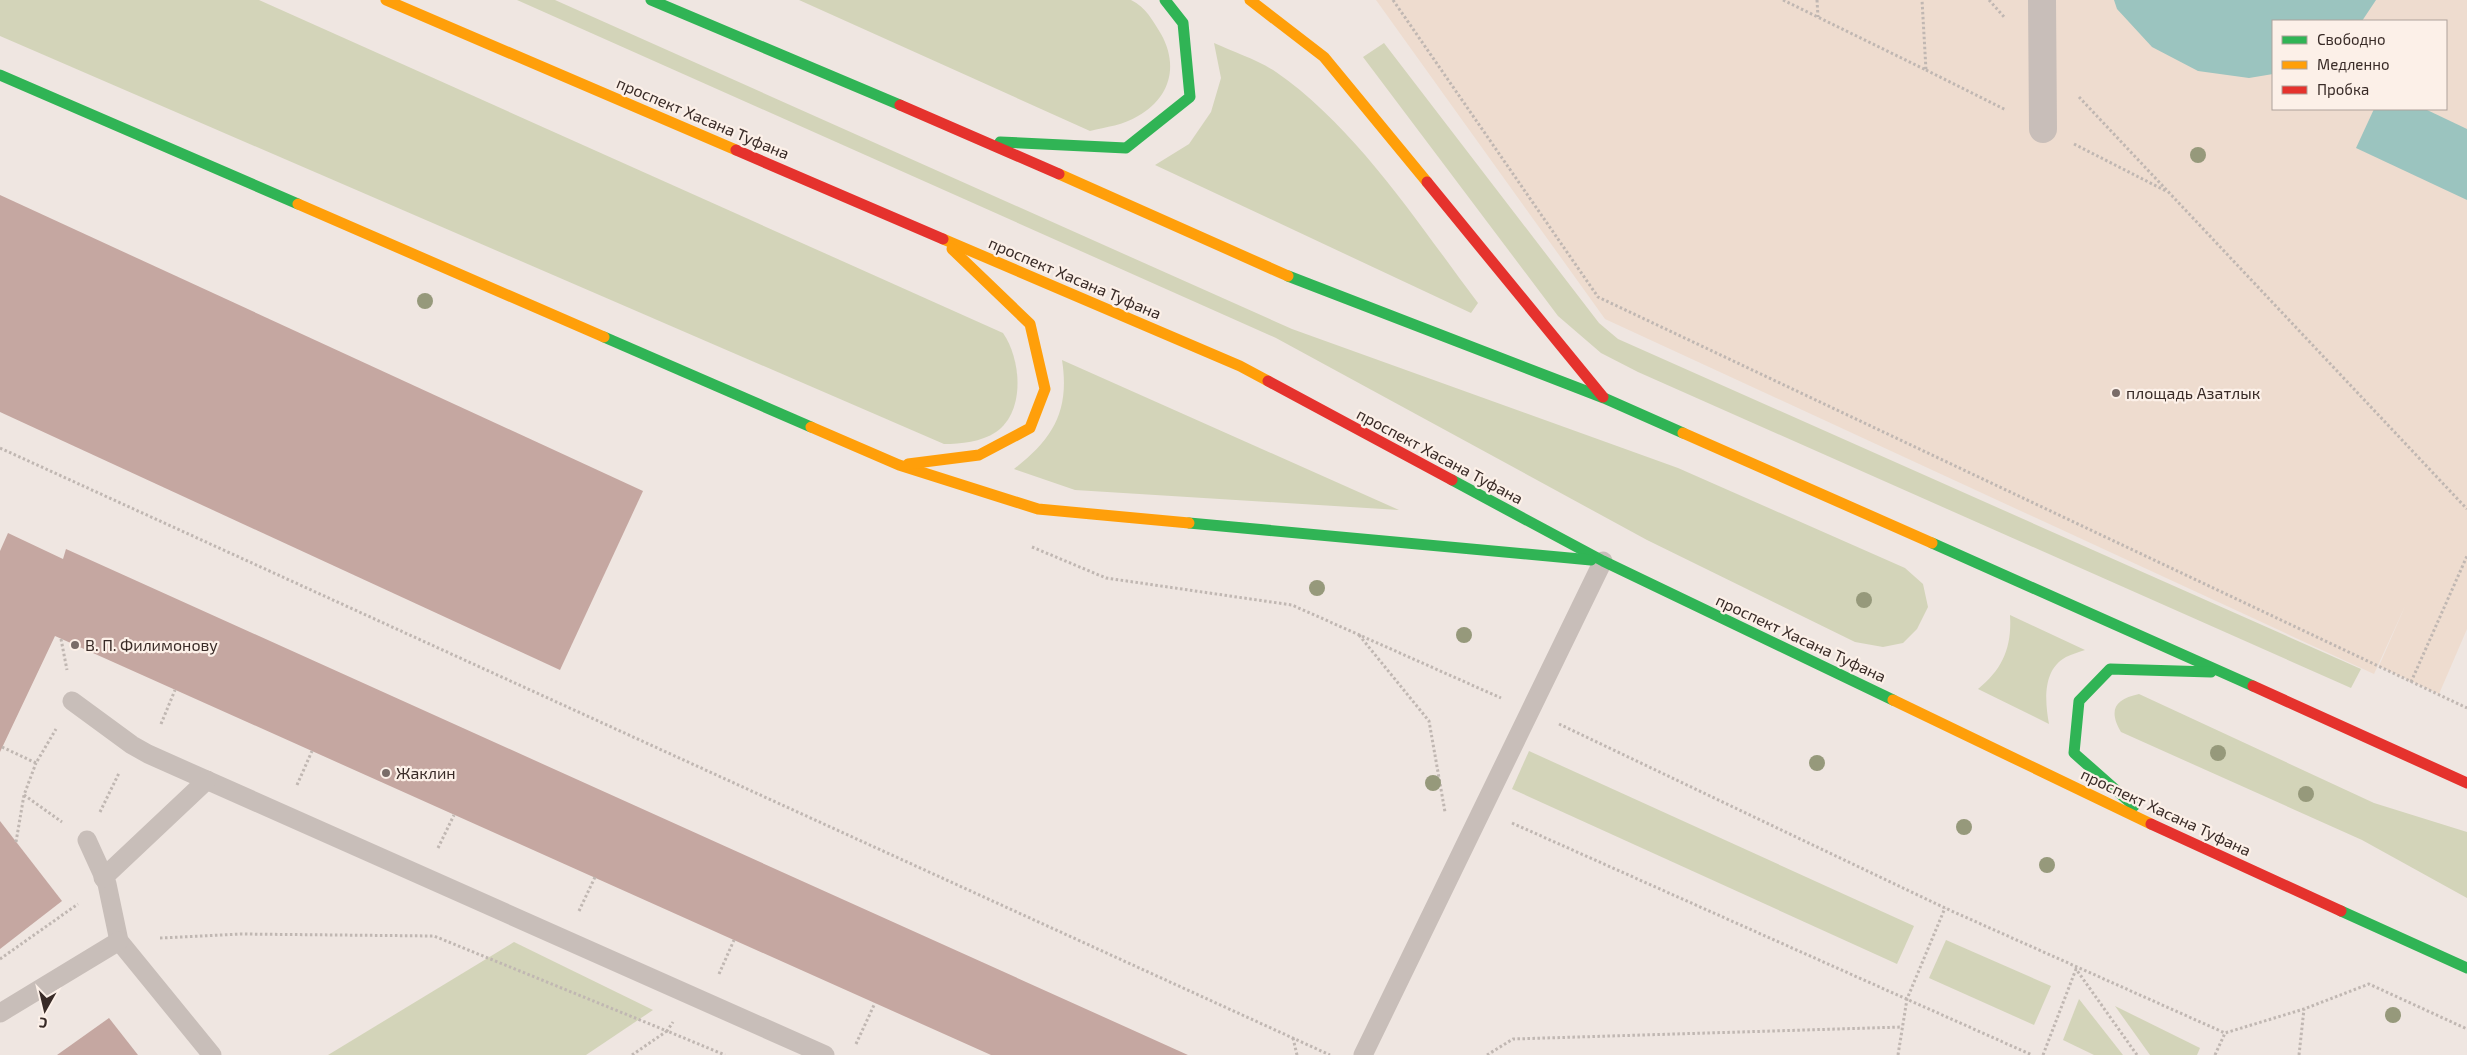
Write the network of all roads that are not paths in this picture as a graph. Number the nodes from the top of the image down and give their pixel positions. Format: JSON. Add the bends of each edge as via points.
{"nodes":[{"id":1,"x":386,"y":0,"type":"edge"},
{"id":2,"x":651,"y":0,"type":"edge"},
{"id":3,"x":1166,"y":0,"type":"edge"},
{"id":4,"x":1250,"y":0,"type":"edge"},
{"id":5,"x":2042,"y":0,"type":"edge"},
{"id":6,"x":0,"y":75,"type":"edge"},
{"id":7,"x":2043,"y":129,"type":"dead end"},
{"id":8,"x":985,"y":141,"type":"junction"},
{"id":9,"x":940,"y":237,"type":"junction"},
{"id":10,"x":1604,"y":398,"type":"junction"},
{"id":11,"x":899,"y":465,"type":"junction"},
{"id":12,"x":1603,"y":562,"type":"junction"},
{"id":13,"x":2225,"y":673,"type":"junction"},
{"id":14,"x":72,"y":702,"type":"dead end"},
{"id":15,"x":207,"y":780,"type":"junction"},
{"id":16,"x":2467,"y":783,"type":"edge"},
{"id":17,"x":2159,"y":828,"type":"junction"},
{"id":18,"x":87,"y":840,"type":"road end"},
{"id":19,"x":105,"y":881,"type":"junction"},
{"id":20,"x":119,"y":940,"type":"junction"},
{"id":21,"x":2467,"y":968,"type":"edge"},
{"id":22,"x":0,"y":1013,"type":"edge"},
{"id":23,"x":212,"y":1055,"type":"edge"},
{"id":24,"x":825,"y":1055,"type":"edge"},
{"id":25,"x":1363,"y":1055,"type":"edge"}],
"edges":[{"from":1,"to":9,"type":"main road","name":"проспект Хасана Туфана"},
{"from":2,"to":8,"type":"main road"},
{"from":3,"to":8,"type":"main road","via":[[1183,23],[1190,97],[1126,148]]},
{"from":4,"to":10,"type":"main road","via":[[1324,57]]},
{"from":5,"to":7,"type":"street"},
{"from":6,"to":11,"type":"main road"},
{"from":8,"to":10,"type":"main road","via":[[1298,280]]},
{"from":9,"to":11,"type":"main road","via":[[1030,324],[1045,389],[1030,428],[980,455]]},
{"from":9,"to":12,"type":"main road","name":"проспект Хасана Туфана","via":[[1240,366]]},
{"from":10,"to":13,"type":"main road"},
{"from":11,"to":12,"type":"main road","via":[[1038,510]]},
{"from":12,"to":17,"type":"main road","name":"проспект Хасана Туфана"},
{"from":12,"to":25,"type":"lane"},
{"from":13,"to":16,"type":"main road"},
{"from":13,"to":17,"type":"main road","via":[[2110,669],[2079,701],[2074,753]]},
{"from":14,"to":15,"type":"lane","via":[[132,745]]},
{"from":15,"to":19,"type":"lane"},
{"from":15,"to":24,"type":"lane"},
{"from":17,"to":21,"type":"main road","name":"проспект Хасана Туфана"},
{"from":18,"to":19,"type":"lane"},
{"from":19,"to":20,"type":"lane"},
{"from":20,"to":22,"type":"lane"},
{"from":20,"to":23,"type":"lane"}]}
